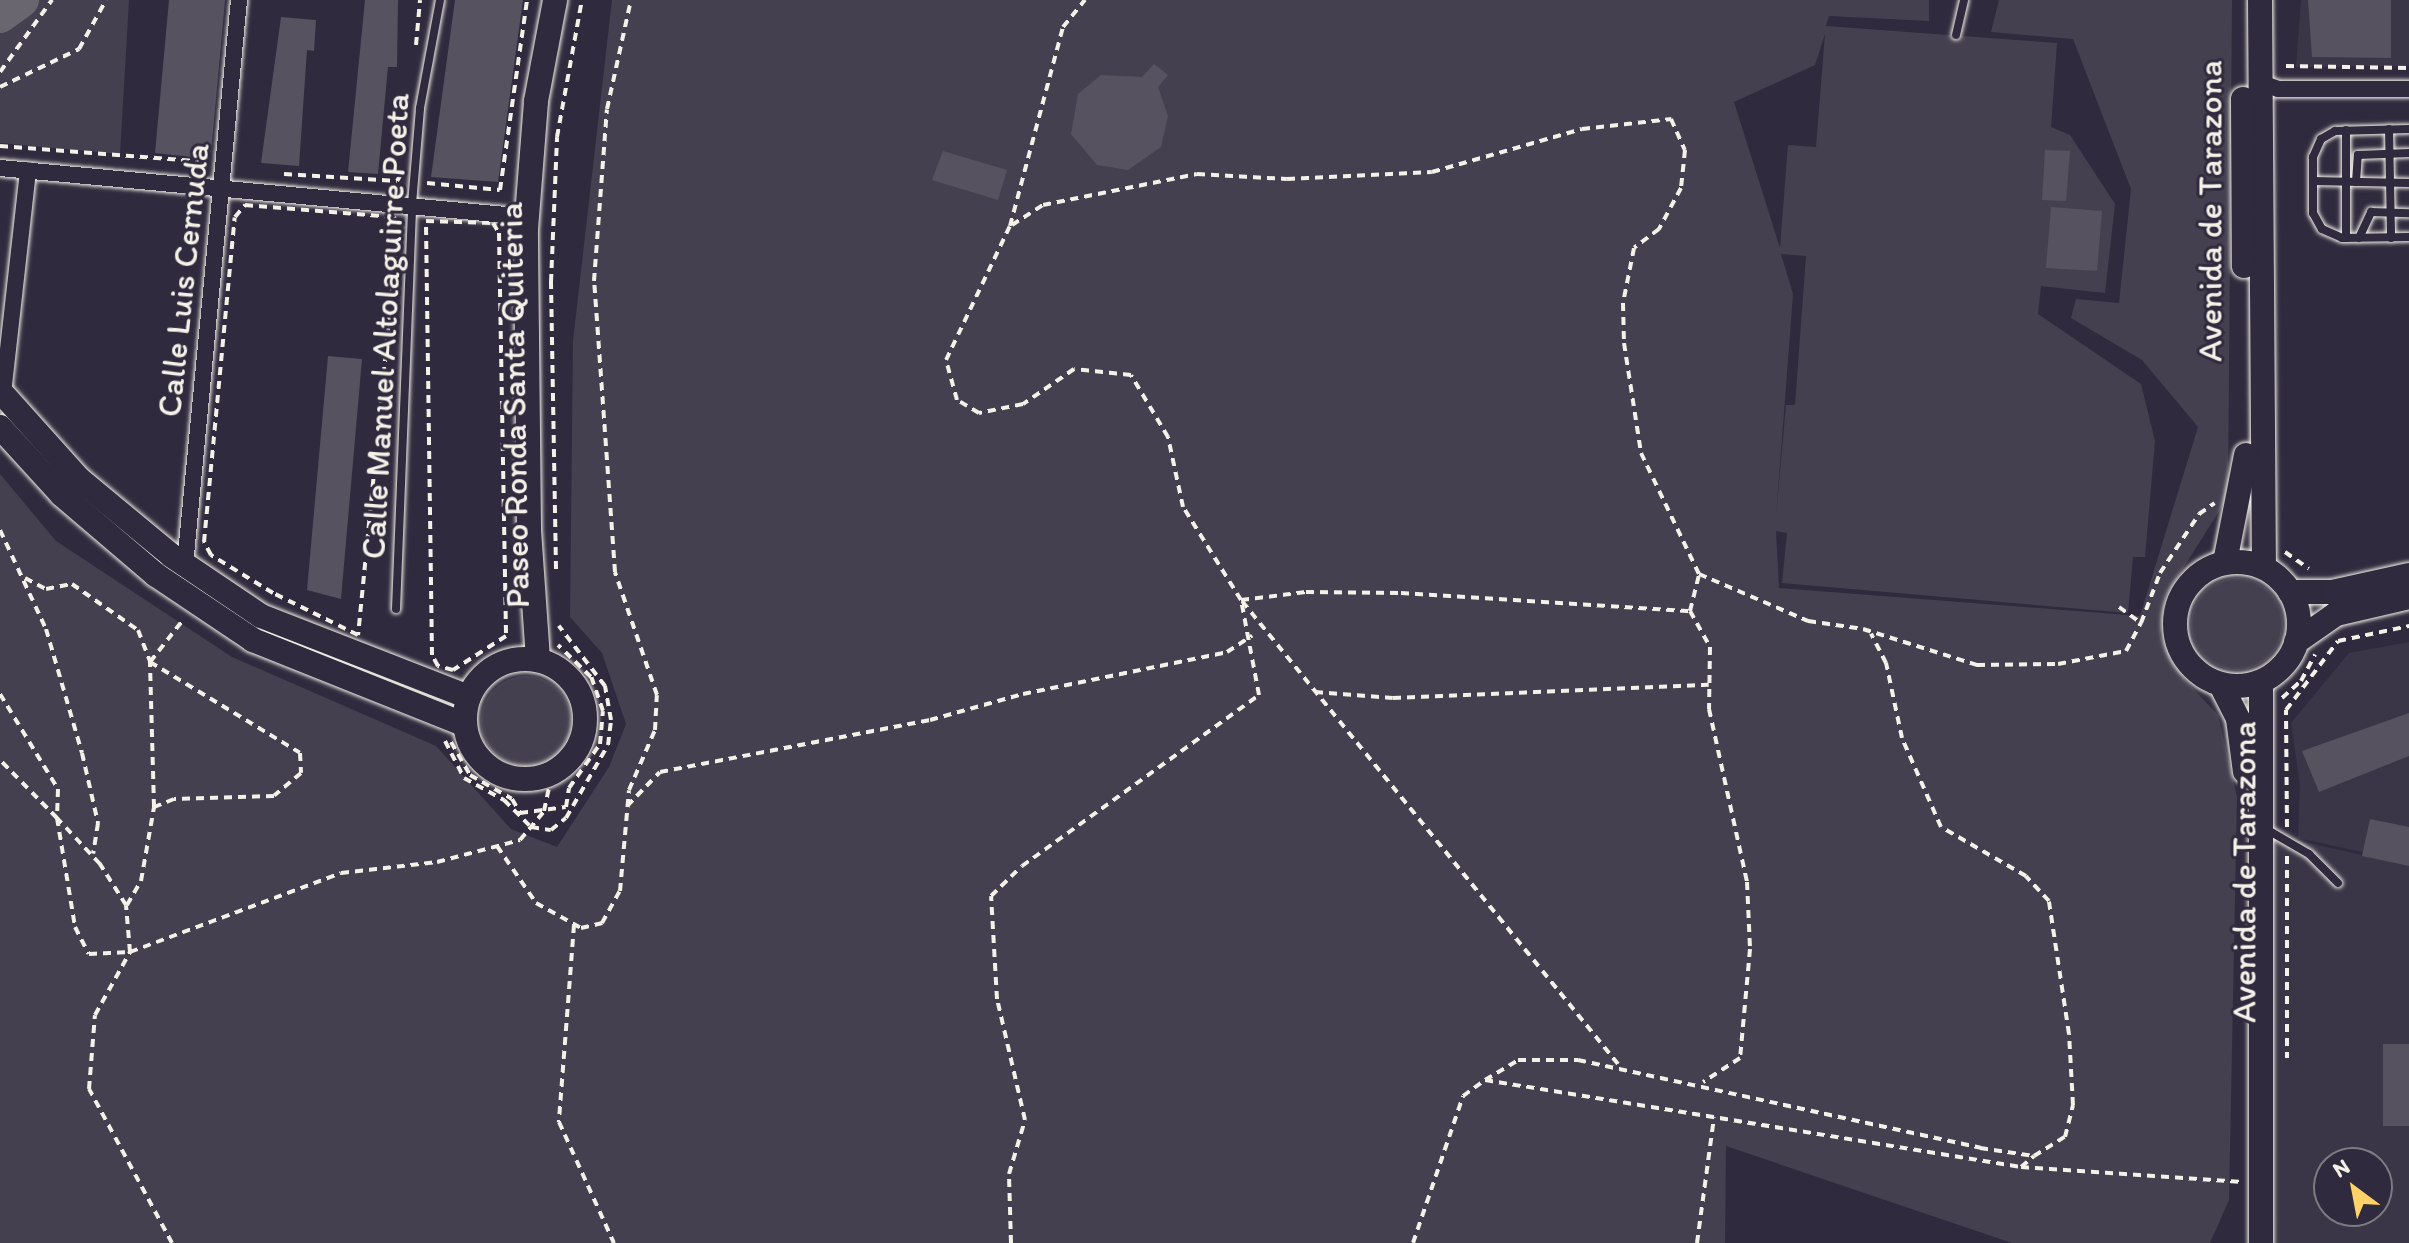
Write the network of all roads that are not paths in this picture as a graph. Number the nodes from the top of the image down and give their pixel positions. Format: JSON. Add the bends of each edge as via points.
{"nodes":[{"id":1,"x":239,"y":0,"type":"edge"},
{"id":2,"x":440,"y":0,"type":"edge"},
{"id":3,"x":545,"y":0,"type":"edge"},
{"id":4,"x":555,"y":0,"type":"edge"},
{"id":5,"x":1964,"y":0,"type":"edge"},
{"id":6,"x":2243,"y":0,"type":"edge"},
{"id":7,"x":2260,"y":0,"type":"edge"},
{"id":8,"x":1956,"y":35,"type":"dead end"},
{"id":9,"x":2268,"y":86,"type":"junction"},
{"id":10,"x":2409,"y":89,"type":"edge"},
{"id":11,"x":2389,"y":129,"type":"junction"},
{"id":12,"x":2409,"y":129,"type":"edge"},
{"id":13,"x":2346,"y":130,"type":"junction"},
{"id":14,"x":2390,"y":153,"type":"junction"},
{"id":15,"x":2409,"y":153,"type":"edge"},
{"id":16,"x":0,"y":168,"type":"edge"},
{"id":17,"x":28,"y":170,"type":"junction"},
{"id":18,"x":2313,"y":181,"type":"junction"},
{"id":19,"x":2346,"y":182,"type":"junction"},
{"id":20,"x":2356,"y":182,"type":"junction"},
{"id":21,"x":2409,"y":183,"type":"edge"},
{"id":22,"x":2390,"y":184,"type":"junction"},
{"id":23,"x":223,"y":188,"type":"junction"},
{"id":24,"x":412,"y":204,"type":"junction"},
{"id":25,"x":2390,"y":213,"type":"junction"},
{"id":26,"x":2409,"y":213,"type":"edge"},
{"id":27,"x":516,"y":216,"type":"junction"},
{"id":28,"x":2409,"y":237,"type":"edge"},
{"id":29,"x":2346,"y":238,"type":"junction"},
{"id":30,"x":2359,"y":238,"type":"junction"},
{"id":31,"x":2391,"y":238,"type":"junction"},
{"id":32,"x":1,"y":393,"type":"edge"},
{"id":33,"x":0,"y":427,"type":"edge"},
{"id":34,"x":2225,"y":562,"type":"junction"},
{"id":35,"x":185,"y":565,"type":"junction"},
{"id":36,"x":2264,"y":566,"type":"junction"},
{"id":37,"x":2409,"y":575,"type":"edge"},
{"id":38,"x":2290,"y":592,"type":"junction"},
{"id":39,"x":2409,"y":597,"type":"edge"},
{"id":40,"x":2341,"y":601,"type":"junction"},
{"id":41,"x":396,"y":609,"type":"dead end"},
{"id":42,"x":2307,"y":646,"type":"junction"},
{"id":43,"x":530,"y":659,"type":"junction"},
{"id":44,"x":2261,"y":683,"type":"junction"},
{"id":45,"x":2222,"y":687,"type":"junction"},
{"id":46,"x":469,"y":697,"type":"junction"},
{"id":47,"x":454,"y":731,"type":"junction"},
{"id":48,"x":2275,"y":834,"type":"junction"},
{"id":49,"x":2338,"y":883,"type":"dead end"},
{"id":50,"x":2245,"y":1243,"type":"edge"},
{"id":51,"x":2261,"y":1243,"type":"edge"}],
"edges":[{"from":1,"to":23,"type":"street","name":"Calle Luis Cernuda"},
{"from":2,"to":24,"type":"lane","name":"Calle Manuel Altolaguirre Poeta","via":[[420,108]]},
{"from":3,"to":27,"type":"street","name":"Paseo Ronda Santa Quiteria","via":[[524,117]]},
{"from":4,"to":43,"type":"street","name":"Paseo Ronda Santa Quiteria","via":[[536,101],[526,229]]},
{"from":5,"to":8,"type":"lane"},
{"from":6,"to":34,"type":"street","name":"Avenida de Tarazona","via":[[2246,467]]},
{"from":7,"to":9,"type":"street","name":"Avenida de Tarazona"},
{"from":9,"to":10,"type":"street","name":"Avenida de Tarazona"},
{"from":9,"to":36,"type":"street","name":"Avenida de Tarazona"},
{"from":11,"to":12,"type":"lane"},
{"from":11,"to":13,"type":"lane"},
{"from":11,"to":14,"type":"lane"},
{"from":13,"to":18,"type":"lane","via":[[2318,143]]},
{"from":13,"to":19,"type":"lane"},
{"from":14,"to":15,"type":"lane"},
{"from":14,"to":20,"type":"lane","via":[[2358,155]]},
{"from":14,"to":22,"type":"lane"},
{"from":16,"to":17,"type":"street"},
{"from":17,"to":23,"type":"street"},
{"from":17,"to":32,"type":"street"},
{"from":18,"to":19,"type":"lane"},
{"from":18,"to":29,"type":"lane","via":[[2317,222]]},
{"from":19,"to":20,"type":"lane"},
{"from":19,"to":29,"type":"lane"},
{"from":20,"to":22,"type":"lane"},
{"from":21,"to":22,"type":"lane"},
{"from":22,"to":25,"type":"lane"},
{"from":23,"to":24,"type":"street"},
{"from":23,"to":35,"type":"street","name":"Calle Luis Cernuda"},
{"from":24,"to":27,"type":"street"},
{"from":24,"to":41,"type":"lane","name":"Calle Manuel Altolaguirre Poeta"},
{"from":25,"to":26,"type":"lane"},
{"from":25,"to":30,"type":"lane","via":[[2371,212]]},
{"from":25,"to":31,"type":"lane"},
{"from":27,"to":43,"type":"street","name":"Paseo Ronda Santa Quiteria"},
{"from":28,"to":31,"type":"lane"},
{"from":29,"to":30,"type":"lane"},
{"from":30,"to":31,"type":"lane"},
{"from":32,"to":35,"type":"street","via":[[79,479]]},
{"from":33,"to":47,"type":"street","via":[[62,495],[156,575],[253,640]]},
{"from":34,"to":36,"type":"street"},
{"from":34,"to":45,"type":"street","via":[[2201,573],[2176,612],[2185,658]]},
{"from":35,"to":46,"type":"street","via":[[261,616]]},
{"from":36,"to":38,"type":"street"},
{"from":37,"to":40,"type":"street"},
{"from":38,"to":40,"type":"street"},
{"from":38,"to":42,"type":"street"},
{"from":39,"to":40,"type":"street"},
{"from":40,"to":42,"type":"street"},
{"from":42,"to":44,"type":"street"},
{"from":43,"to":46,"type":"street","via":[[500,664]]},
{"from":43,"to":47,"type":"street","via":[[574,683],[585,707],[584,733],[573,757],[552,773],[524,780],[496,772]]},
{"from":44,"to":45,"type":"street"},
{"from":44,"to":48,"type":"street","name":"Avenida de Tarazona"},
{"from":45,"to":50,"type":"street","name":"Avenida de Tarazona","via":[[2245,748]]},
{"from":46,"to":47,"type":"street"},
{"from":48,"to":49,"type":"lane"},
{"from":48,"to":51,"type":"street","name":"Avenida de Tarazona"}]}
